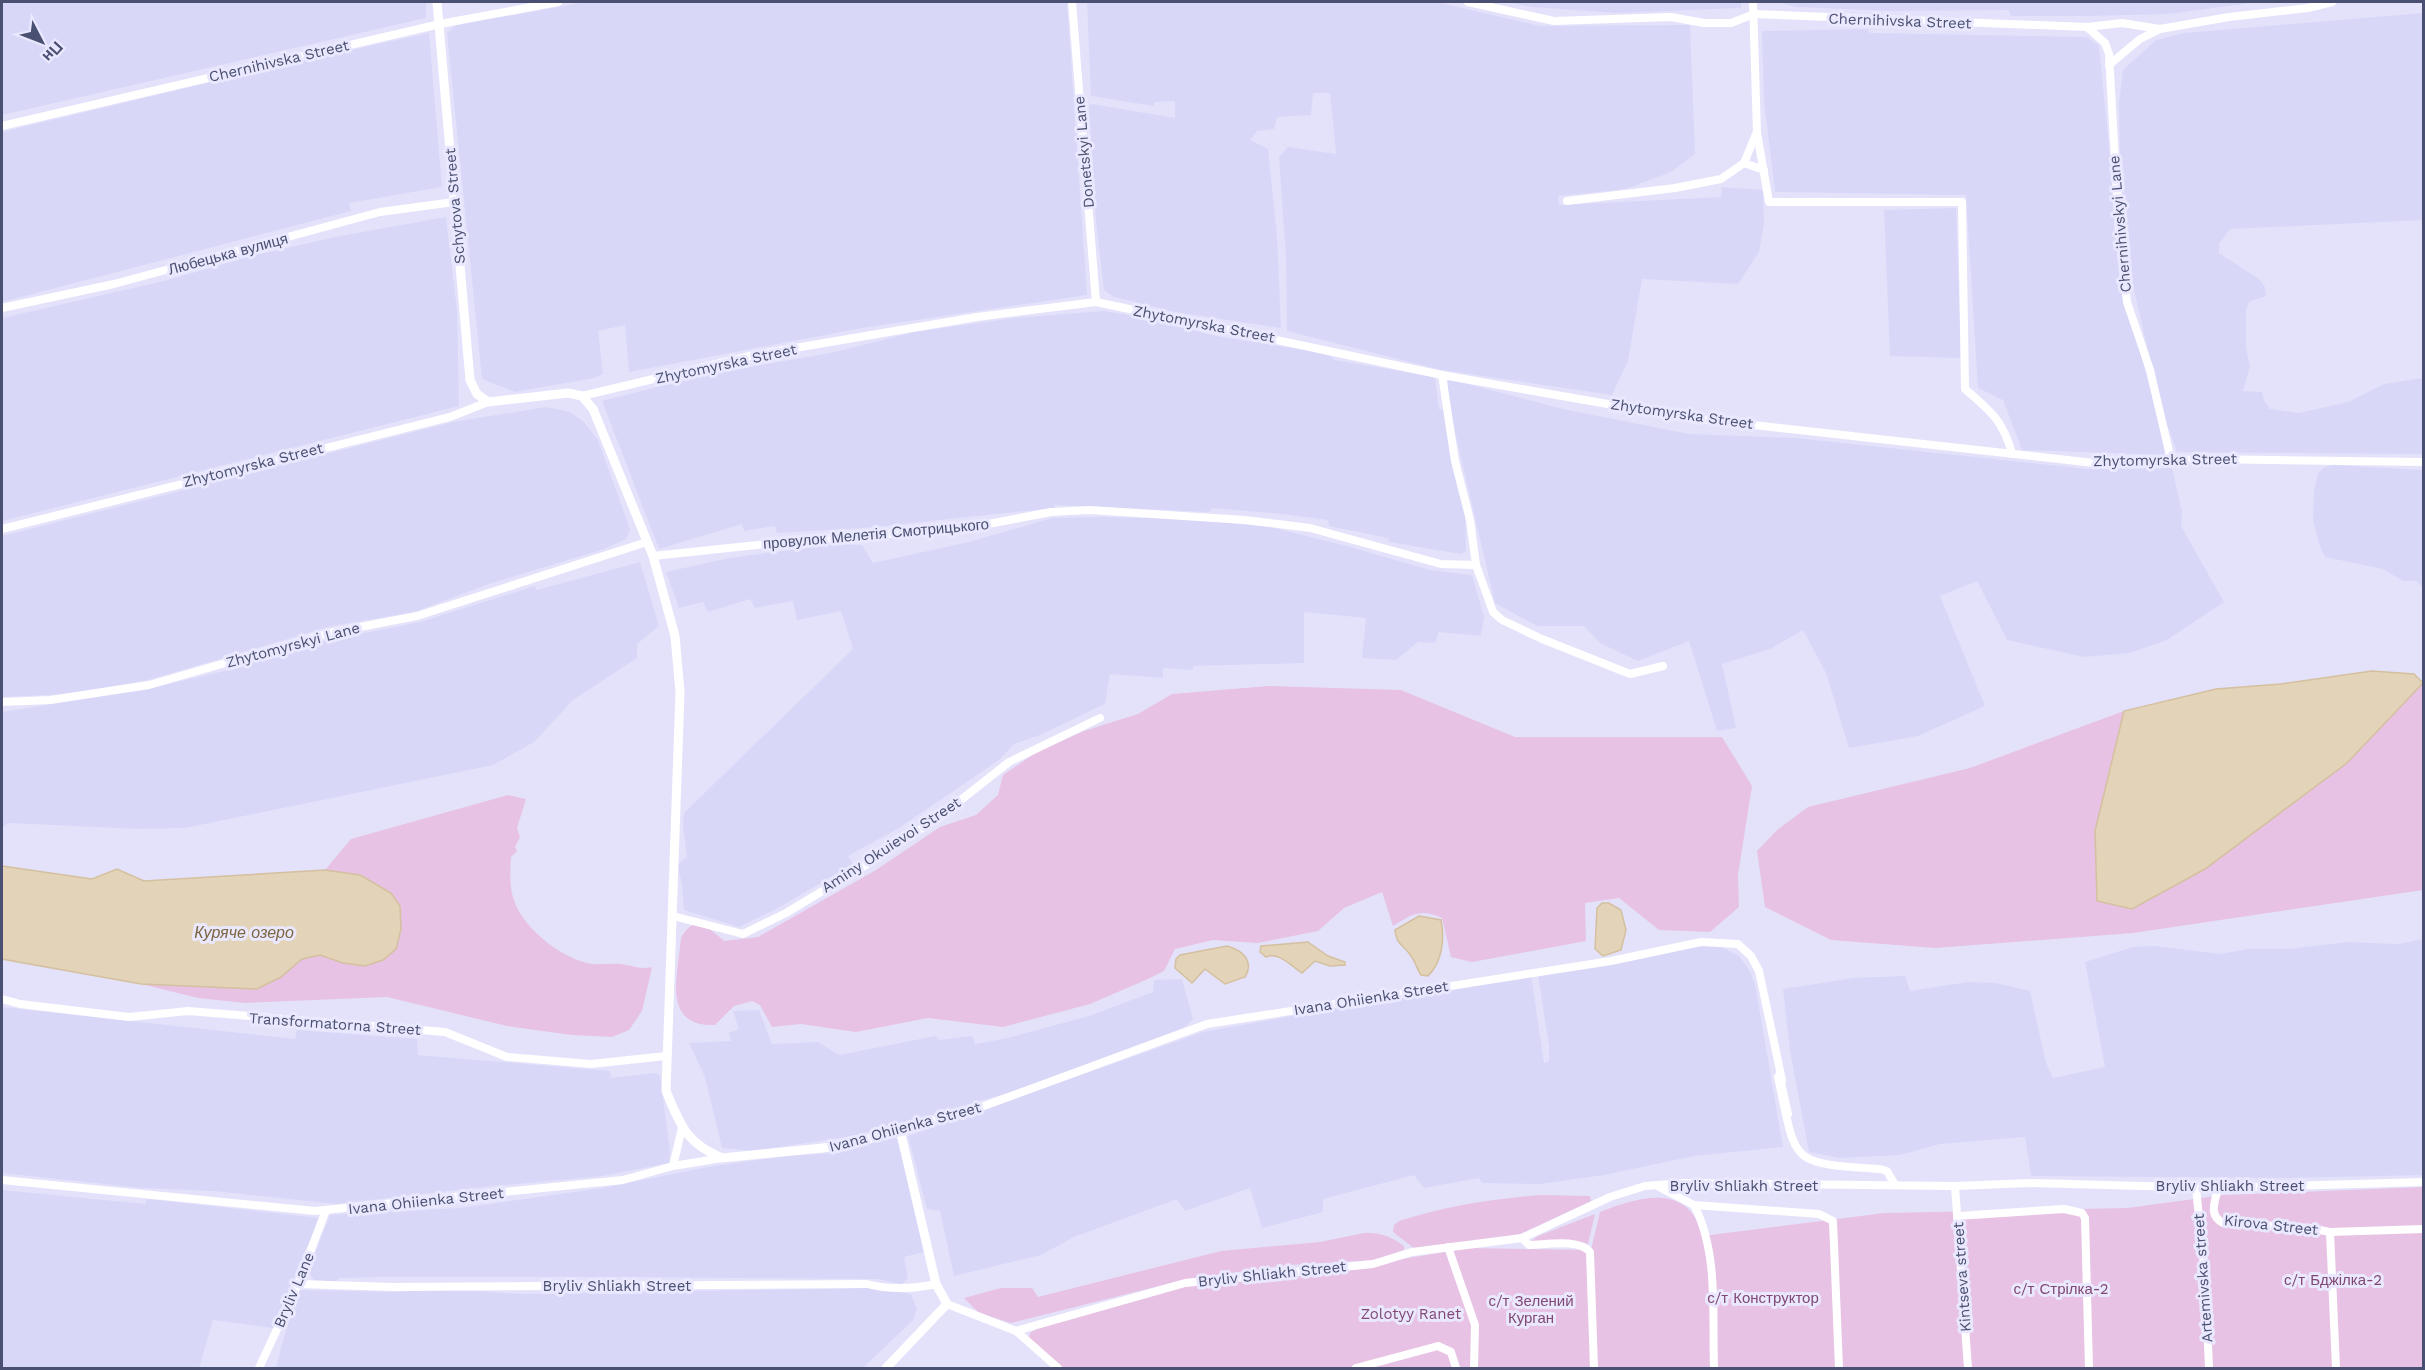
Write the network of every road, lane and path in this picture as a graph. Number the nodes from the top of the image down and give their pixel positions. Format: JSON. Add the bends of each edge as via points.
{"nodes":[{"id":1,"x":437,"y":2,"type":"edge"},
{"id":2,"x":558,"y":2,"type":"edge"},
{"id":3,"x":1072,"y":2,"type":"edge"},
{"id":4,"x":1468,"y":2,"type":"edge"},
{"id":5,"x":1753,"y":2,"type":"edge"},
{"id":6,"x":2332,"y":2,"type":"edge"},
{"id":7,"x":1754,"y":14,"type":"junction"},
{"id":8,"x":440,"y":24,"type":"junction"},
{"id":9,"x":2087,"y":27,"type":"junction"},
{"id":10,"x":2160,"y":29,"type":"junction"},
{"id":11,"x":2109,"y":65,"type":"junction"},
{"id":12,"x":2,"y":126,"type":"edge"},
{"id":13,"x":1757,"y":133,"type":"junction"},
{"id":14,"x":1744,"y":163,"type":"junction"},
{"id":15,"x":1764,"y":170,"type":"junction"},
{"id":16,"x":1567,"y":201,"type":"dead end"},
{"id":17,"x":454,"y":202,"type":"junction"},
{"id":18,"x":1096,"y":302,"type":"junction"},
{"id":19,"x":2,"y":308,"type":"edge"},
{"id":20,"x":1442,"y":375,"type":"junction"},
{"id":21,"x":582,"y":396,"type":"junction"},
{"id":22,"x":488,"y":402,"type":"junction"},
{"id":23,"x":2012,"y":453,"type":"junction"},
{"id":24,"x":2171,"y":460,"type":"junction"},
{"id":25,"x":2424,"y":462,"type":"edge"},
{"id":26,"x":2,"y":529,"type":"edge"},
{"id":27,"x":647,"y":542,"type":"junction"},
{"id":28,"x":653,"y":556,"type":"junction"},
{"id":29,"x":1476,"y":565,"type":"junction"},
{"id":30,"x":1663,"y":666,"type":"dead end"},
{"id":31,"x":2,"y":702,"type":"edge"},
{"id":32,"x":1100,"y":718,"type":"dead end"},
{"id":33,"x":673,"y":916,"type":"junction"},
{"id":34,"x":1752,"y":959,"type":"junction"},
{"id":35,"x":2,"y":999,"type":"edge"},
{"id":36,"x":666,"y":1056,"type":"junction"},
{"id":37,"x":682,"y":1128,"type":"junction"},
{"id":38,"x":900,"y":1130,"type":"junction"},
{"id":39,"x":722,"y":1158,"type":"junction"},
{"id":40,"x":673,"y":1167,"type":"junction"},
{"id":41,"x":2,"y":1180,"type":"edge"},
{"id":42,"x":2424,"y":1182,"type":"edge"},
{"id":43,"x":1895,"y":1185,"type":"junction"},
{"id":44,"x":1955,"y":1186,"type":"junction"},
{"id":45,"x":1658,"y":1187,"type":"junction"},
{"id":46,"x":2196,"y":1188,"type":"junction"},
{"id":47,"x":2218,"y":1188,"type":"junction"},
{"id":48,"x":1694,"y":1205,"type":"junction"},
{"id":49,"x":326,"y":1210,"type":"junction"},
{"id":50,"x":1957,"y":1216,"type":"junction"},
{"id":51,"x":2424,"y":1229,"type":"edge"},
{"id":52,"x":2330,"y":1232,"type":"junction"},
{"id":53,"x":1522,"y":1238,"type":"junction"},
{"id":54,"x":1448,"y":1247,"type":"junction"},
{"id":55,"x":298,"y":1284,"type":"junction"},
{"id":56,"x":936,"y":1284,"type":"junction"},
{"id":57,"x":947,"y":1304,"type":"junction"},
{"id":58,"x":1016,"y":1331,"type":"junction"},
{"id":59,"x":259,"y":1368,"type":"edge"},
{"id":60,"x":886,"y":1368,"type":"edge"},
{"id":61,"x":1058,"y":1368,"type":"edge"},
{"id":62,"x":1356,"y":1368,"type":"edge"},
{"id":63,"x":1456,"y":1368,"type":"edge"},
{"id":64,"x":1474,"y":1368,"type":"edge"},
{"id":65,"x":1594,"y":1368,"type":"edge"},
{"id":66,"x":1714,"y":1368,"type":"edge"},
{"id":67,"x":1839,"y":1368,"type":"edge"},
{"id":68,"x":1968,"y":1368,"type":"edge"},
{"id":69,"x":2090,"y":1368,"type":"edge"},
{"id":70,"x":2209,"y":1368,"type":"edge"},
{"id":71,"x":2336,"y":1368,"type":"edge"}],
"edges":[{"from":1,"to":8,"type":"street","name":"Schytova Street"},
{"from":2,"to":8,"type":"street","name":"Chernihivska Street"},
{"from":3,"to":18,"type":"street","name":"Donetskyi Lane"},
{"from":4,"to":7,"type":"street","name":"Chernihivska Street","via":[[1554,21],[1671,17],[1731,23]]},
{"from":5,"to":7,"type":"street"},
{"from":6,"to":10,"type":"street","name":"Chernihivska Street"},
{"from":7,"to":9,"type":"street","name":"Chernihivska Street"},
{"from":7,"to":13,"type":"street"},
{"from":8,"to":12,"type":"street","name":"Chernihivska Street"},
{"from":8,"to":17,"type":"street","name":"Schytova Street"},
{"from":9,"to":10,"type":"street","name":"Chernihivska Street","via":[[2122,23]]},
{"from":9,"to":11,"type":"street","name":"Chernihivskyi Lane","via":[[2105,43]]},
{"from":10,"to":11,"type":"street","via":[[2140,39]]},
{"from":11,"to":24,"type":"street","name":"Chernihivskyi Lane","via":[[2127,302],[2150,370]]},
{"from":13,"to":14,"type":"street"},
{"from":13,"to":15,"type":"street"},
{"from":14,"to":15,"type":"street"},
{"from":14,"to":16,"type":"street","via":[[1720,180]]},
{"from":15,"to":23,"type":"street","via":[[1769,202],[1962,202],[1965,389],[2005,430]]},
{"from":17,"to":19,"type":"street","name":"Любецька вулиця","via":[[380,212],[114,284]]},
{"from":17,"to":22,"type":"street","name":"Schytova Street","via":[[471,380],[477,394]]},
{"from":18,"to":20,"type":"street","name":"Zhytomyrska Street"},
{"from":18,"to":21,"type":"street","name":"Zhytomyrska Street","via":[[977,317],[754,355]]},
{"from":20,"to":23,"type":"street","name":"Zhytomyrska Street","via":[[1682,417]]},
{"from":20,"to":29,"type":"street"},
{"from":21,"to":22,"type":"street","name":"Zhytomyrska Street","via":[[568,393]]},
{"from":21,"to":27,"type":"street","via":[[593,409]]},
{"from":22,"to":26,"type":"street","name":"Zhytomyrska Street","via":[[450,417]]},
{"from":23,"to":24,"type":"street","name":"Zhytomyrska Street","via":[[2103,464]]},
{"from":24,"to":25,"type":"street","name":"Zhytomyrska Street"},
{"from":27,"to":28,"type":"street"},
{"from":27,"to":31,"type":"street","name":"Zhytomyrskyi Lane","via":[[417,616],[329,633],[149,685],[50,700]]},
{"from":28,"to":29,"type":"street","name":"провулок Мелетія Смотрицького","via":[[962,529],[1050,512],[1090,510],[1310,528],[1440,564]]},
{"from":28,"to":33,"type":"street","via":[[670,612],[680,692]]},
{"from":29,"to":30,"type":"street","via":[[1493,612],[1502,620],[1630,674]]},
{"from":32,"to":33,"type":"street","name":"Aminy Okuievoi Street","via":[[1009,762],[938,818],[869,863],[743,934]]},
{"from":33,"to":36,"type":"street"},
{"from":34,"to":34,"type":"street","via":[[1769,1026],[1782,1080],[1760,975]]},
{"from":34,"to":34,"type":"street","via":[[1785,1101],[1788,1113],[1785,1098]]},
{"from":34,"to":38,"type":"street","name":"Ivana Ohiienka Street","via":[[1738,944],[1701,942],[1611,961],[1207,1024],[984,1106]]},
{"from":34,"to":43,"type":"street","via":[[1795,1148],[1819,1164],[1887,1171]]},
{"from":35,"to":36,"type":"street","name":"Transformatorna Street","via":[[129,1017],[188,1011],[445,1032],[507,1057],[591,1064]]},
{"from":36,"to":37,"type":"street","via":[[666,1091]]},
{"from":37,"to":39,"type":"street","via":[[692,1141]]},
{"from":37,"to":40,"type":"street"},
{"from":38,"to":39,"type":"street","name":"Ivana Ohiienka Street","via":[[843,1146]]},
{"from":38,"to":56,"type":"street"},
{"from":39,"to":40,"type":"street","name":"Ivana Ohiienka Street"},
{"from":40,"to":49,"type":"street","name":"Ivana Ohiienka Street","via":[[623,1180]]},
{"from":41,"to":49,"type":"street","name":"Ivana Ohiienka Street"},
{"from":42,"to":47,"type":"street","name":"Bryliv Shliakh Street"},
{"from":43,"to":44,"type":"street","name":"Bryliv Shliakh Street"},
{"from":43,"to":45,"type":"street","name":"Bryliv Shliakh Street","via":[[1684,1183]]},
{"from":44,"to":46,"type":"street","name":"Bryliv Shliakh Street","via":[[2032,1183]]},
{"from":44,"to":50,"type":"street","name":"Kintseva street"},
{"from":45,"to":48,"type":"street"},
{"from":45,"to":53,"type":"street","name":"Bryliv Shliakh Street","via":[[1645,1186],[1610,1197]]},
{"from":46,"to":47,"type":"street","name":"Bryliv Shliakh Street"},
{"from":46,"to":70,"type":"street","name":"Artemivska street"},
{"from":47,"to":52,"type":"street","name":"Kirova Street","via":[[2213,1211],[2223,1223]]},
{"from":48,"to":66,"type":"street","via":[[1705,1225],[1709,1253]]},
{"from":48,"to":67,"type":"street","via":[[1819,1214],[1833,1221]]},
{"from":49,"to":55,"type":"street","name":"Bryliv Lane"},
{"from":50,"to":68,"type":"street","name":"Kintseva street"},
{"from":50,"to":69,"type":"street","via":[[2064,1209],[2082,1213]]},
{"from":51,"to":52,"type":"street"},
{"from":52,"to":71,"type":"street","name":"Kirova Street"},
{"from":53,"to":54,"type":"street","name":"Bryliv Shliakh Street"},
{"from":53,"to":65,"type":"street","via":[[1529,1245],[1583,1246],[1590,1252]]},
{"from":54,"to":58,"type":"street","name":"Bryliv Shliakh Street","via":[[1412,1252],[1373,1264],[1185,1283]]},
{"from":54,"to":64,"type":"street","via":[[1475,1325]]},
{"from":55,"to":56,"type":"street","name":"Bryliv Shliakh Street","via":[[867,1284],[882,1288]]},
{"from":55,"to":59,"type":"street","name":"Bryliv Lane"},
{"from":56,"to":57,"type":"street"},
{"from":57,"to":58,"type":"street"},
{"from":57,"to":60,"type":"street"},
{"from":58,"to":61,"type":"street"},
{"from":62,"to":63,"type":"street","via":[[1438,1346],[1447,1348],[1454,1356]]}]}
